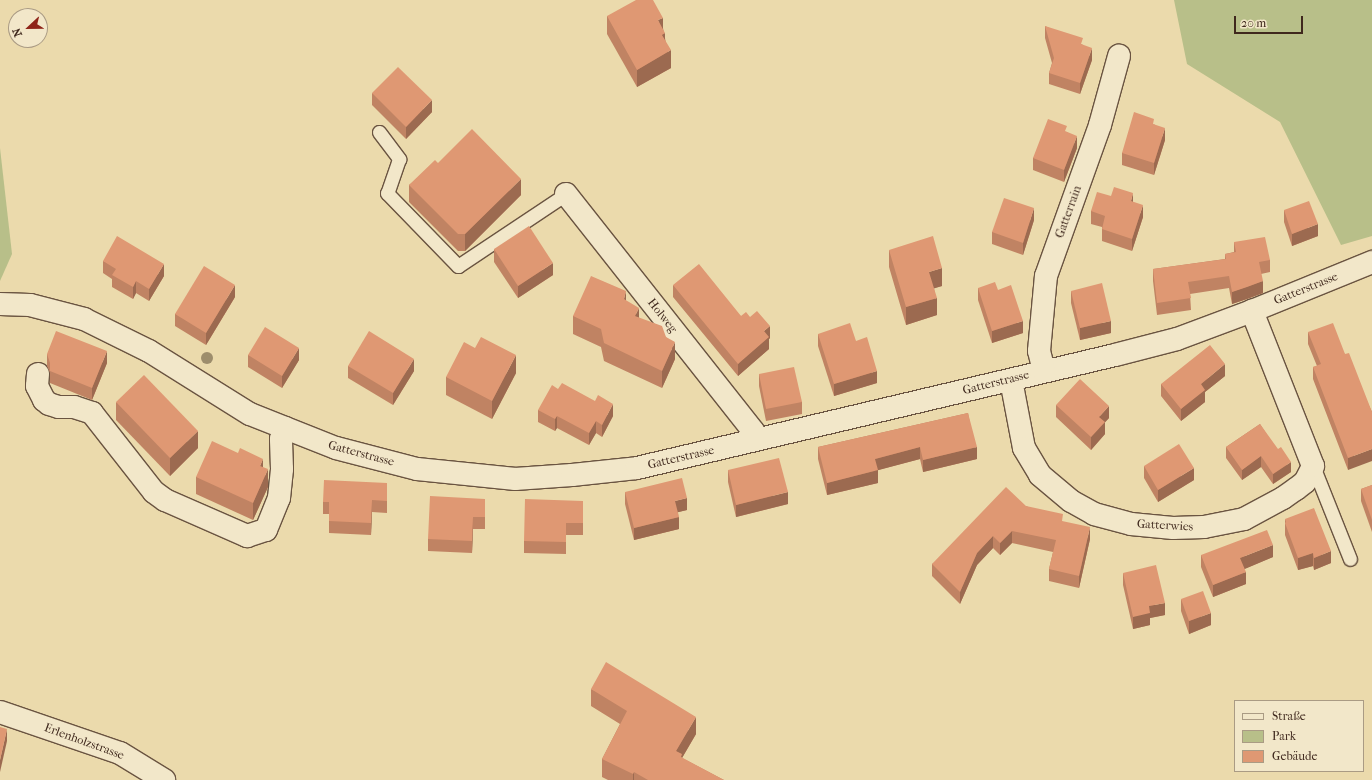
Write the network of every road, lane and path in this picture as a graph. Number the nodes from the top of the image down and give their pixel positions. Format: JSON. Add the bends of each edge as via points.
{"nodes":[{"id":1,"x":1119,"y":56,"type":"dead end"},
{"id":2,"x":379,"y":132,"type":"dead end"},
{"id":3,"x":566,"y":194,"type":"joint"},
{"id":4,"x":1372,"y":262,"type":"edge"},
{"id":5,"x":0,"y":304,"type":"edge"},
{"id":6,"x":1252,"y":311,"type":"junction"},
{"id":7,"x":1044,"y":371,"type":"junction"},
{"id":8,"x":38,"y":374,"type":"dead end"},
{"id":9,"x":1011,"y":380,"type":"junction"},
{"id":10,"x":285,"y":428,"type":"junction"},
{"id":11,"x":756,"y":440,"type":"junction"},
{"id":12,"x":1313,"y":466,"type":"junction"},
{"id":13,"x":1350,"y":559,"type":"dead end"},
{"id":14,"x":0,"y":712,"type":"edge"},
{"id":15,"x":164,"y":780,"type":"edge"}],
"edges":[{"from":1,"to":7,"type":"street","name":"Gatterrain","via":[[1100,125],[1046,276],[1039,351]]},
{"from":2,"to":3,"type":"lane","via":[[399,160],[387,193],[458,266]]},
{"from":3,"to":11,"type":"street","name":"Holweg","via":[[753,431]]},
{"from":4,"to":6,"type":"street","name":"Gatterstrasse"},
{"from":5,"to":10,"type":"street","name":"Gatterstrasse","via":[[30,305],[84,319],[149,351],[250,414]]},
{"from":6,"to":7,"type":"street","name":"Gatterstrasse","via":[[1177,339]]},
{"from":6,"to":12,"type":"street"},
{"from":7,"to":9,"type":"street","name":"Gatterstrasse"},
{"from":8,"to":10,"type":"street","via":[[37,386],[44,400],[59,407],[74,407],[92,413],[154,492],[165,500],[247,536],[266,530],[279,498],[282,469],[281,439]]},
{"from":9,"to":11,"type":"street","name":"Gatterstrasse"},
{"from":9,"to":12,"type":"street","name":"Gatterwies","via":[[1024,448],[1040,475],[1071,501],[1094,514],[1131,524],[1173,528],[1204,527],[1244,519],[1283,498],[1305,482]]},
{"from":10,"to":11,"type":"street","name":"Gatterstrasse","via":[[336,448],[417,469],[515,479],[638,468]]},
{"from":12,"to":13,"type":"lane"},
{"from":14,"to":15,"type":"street","name":"Erlenholzstrasse","via":[[120,753]]}]}
